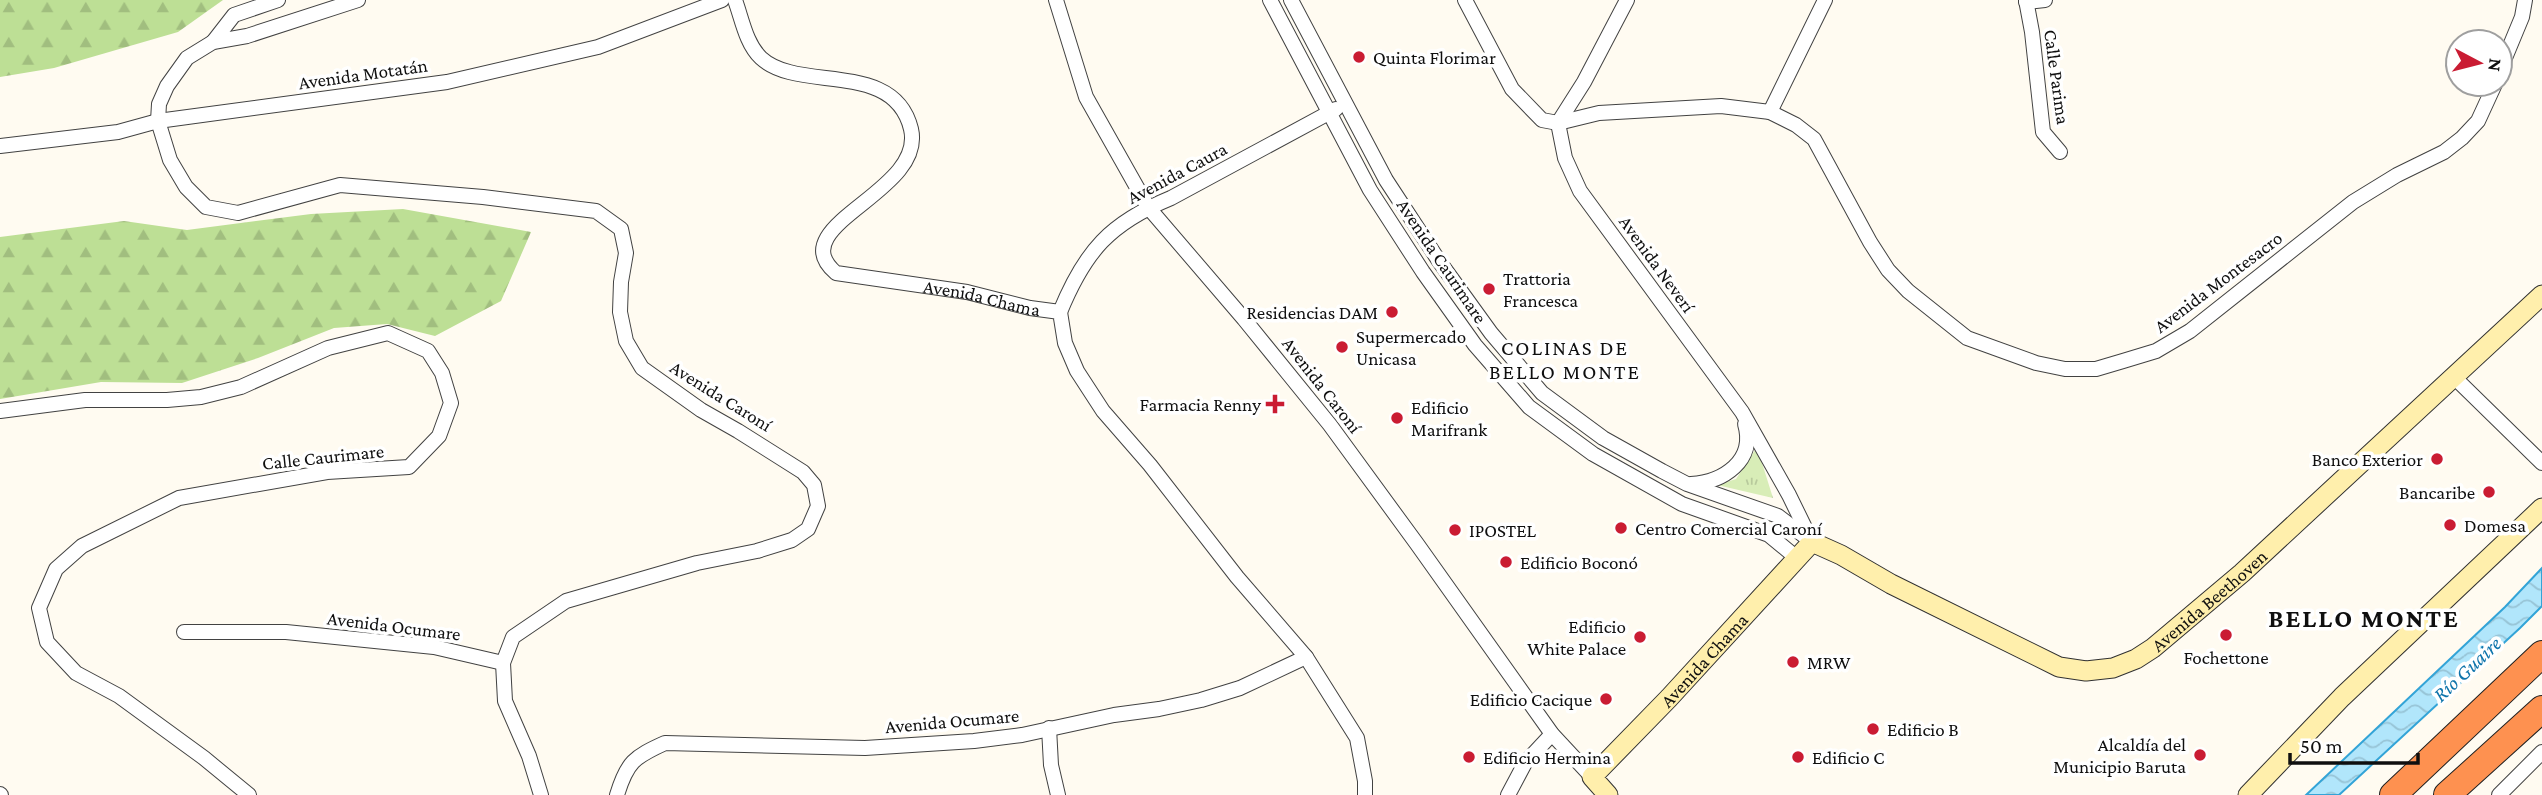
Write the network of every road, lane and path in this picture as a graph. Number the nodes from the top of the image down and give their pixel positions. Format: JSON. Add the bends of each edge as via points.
{"nodes":[{"id":1,"x":278,"y":0,"type":"edge"},
{"id":2,"x":358,"y":0,"type":"edge"},
{"id":3,"x":722,"y":0,"type":"edge"},
{"id":4,"x":735,"y":0,"type":"edge"},
{"id":5,"x":1056,"y":0,"type":"edge"},
{"id":6,"x":1270,"y":0,"type":"edge"},
{"id":7,"x":1291,"y":0,"type":"edge"},
{"id":8,"x":1465,"y":0,"type":"edge"},
{"id":9,"x":1627,"y":0,"type":"edge"},
{"id":10,"x":1825,"y":0,"type":"edge"},
{"id":11,"x":2045,"y":0,"type":"edge"},
{"id":12,"x":2525,"y":0,"type":"edge"},
{"id":13,"x":2026,"y":1,"type":"edge"},
{"id":14,"x":2514,"y":37,"type":"edge"},
{"id":15,"x":214,"y":42,"type":"junction"},
{"id":16,"x":2488,"y":98,"type":"edge"},
{"id":17,"x":1346,"y":104,"type":"junction"},
{"id":18,"x":1770,"y":112,"type":"junction"},
{"id":19,"x":1330,"y":113,"type":"junction"},
{"id":20,"x":158,"y":121,"type":"junction"},
{"id":21,"x":1558,"y":123,"type":"junction"},
{"id":22,"x":0,"y":146,"type":"edge"},
{"id":23,"x":2060,"y":152,"type":"dead end"},
{"id":24,"x":1148,"y":207,"type":"junction"},
{"id":25,"x":2542,"y":295,"type":"edge"},
{"id":26,"x":1060,"y":312,"type":"junction"},
{"id":27,"x":2454,"y":377,"type":"junction"},
{"id":28,"x":0,"y":411,"type":"edge"},
{"id":29,"x":1742,"y":412,"type":"junction"},
{"id":30,"x":2542,"y":463,"type":"edge"},
{"id":31,"x":1687,"y":484,"type":"junction"},
{"id":32,"x":2542,"y":508,"type":"edge"},
{"id":33,"x":1812,"y":542,"type":"junction"},
{"id":34,"x":1798,"y":559,"type":"junction"},
{"id":35,"x":184,"y":632,"type":"dead end"},
{"id":36,"x":2542,"y":654,"type":"edge"},
{"id":37,"x":1306,"y":657,"type":"junction"},
{"id":38,"x":503,"y":663,"type":"junction"},
{"id":39,"x":2542,"y":709,"type":"edge"},
{"id":40,"x":1049,"y":729,"type":"junction"},
{"id":41,"x":1552,"y":734,"type":"junction"},
{"id":42,"x":2542,"y":752,"type":"edge"},
{"id":43,"x":1592,"y":778,"type":"junction"},
{"id":44,"x":249,"y":795,"type":"edge"},
{"id":45,"x":541,"y":795,"type":"edge"},
{"id":46,"x":617,"y":795,"type":"edge"},
{"id":47,"x":1058,"y":795,"type":"edge"},
{"id":48,"x":1365,"y":795,"type":"edge"},
{"id":49,"x":1508,"y":795,"type":"edge"},
{"id":50,"x":1608,"y":795,"type":"edge"},
{"id":51,"x":2248,"y":795,"type":"edge"},
{"id":52,"x":2393,"y":795,"type":"edge"},
{"id":53,"x":2447,"y":795,"type":"edge"},
{"id":54,"x":2499,"y":795,"type":"edge"}],
"edges":[{"from":1,"to":15,"type":"street","via":[[234,15]]},
{"from":2,"to":15,"type":"street"},
{"from":3,"to":20,"type":"street","name":"Avenida Motatán","via":[[598,47],[447,82]]},
{"from":4,"to":26,"type":"street","name":"Avenida Chama","via":[[759,57],[774,67],[885,92],[911,128],[911,148],[904,166],[826,237],[822,250],[825,264],[836,273]]},
{"from":5,"to":24,"type":"street","name":"Avenida Caroní","via":[[1086,97]]},
{"from":6,"to":19,"type":"street","name":"Avenida Caurimare"},
{"from":7,"to":17,"type":"street","name":"Avenida Caurimare"},
{"from":8,"to":21,"type":"street","via":[[1512,89],[1542,120]]},
{"from":9,"to":21,"type":"street"},
{"from":10,"to":18,"type":"street"},
{"from":11,"to":13,"type":"street","name":"Calle Parima"},
{"from":12,"to":14,"type":"street"},
{"from":13,"to":23,"type":"street","name":"Calle Parima","via":[[2043,132]]},
{"from":15,"to":20,"type":"street","via":[[187,58],[167,86]]},
{"from":16,"to":18,"type":"street","name":"Avenida Montesacro","via":[[2478,121],[2462,138],[2353,202],[2190,331],[2155,351],[2096,369],[2065,369],[2011,356],[1967,338],[1934,313],[1888,270],[1814,139]]},
{"from":17,"to":19,"type":"street","name":"Avenida Caura"},
{"from":17,"to":31,"type":"street","name":"Avenida Caurimare","via":[[1386,180],[1439,261],[1490,333],[1542,393],[1603,438]]},
{"from":18,"to":21,"type":"street","name":"Avenida Montesacro","via":[[1694,107],[1599,113]]},
{"from":19,"to":24,"type":"street","name":"Avenida Caura"},
{"from":19,"to":34,"type":"street","name":"Avenida Caurimare","via":[[1370,190],[1423,272],[1475,345],[1529,407],[1593,454],[1682,505],[1769,536]]},
{"from":20,"to":22,"type":"street","name":"Avenida Motatán","via":[[118,132]]},
{"from":20,"to":38,"type":"street","name":"Avenida Caroní","via":[[170,160],[186,187],[206,207],[239,214],[340,185],[596,211],[621,229],[626,253],[620,312],[626,341],[642,368],[701,410],[803,471],[814,485],[818,506],[808,529],[792,540],[566,601],[513,637]]},
{"from":21,"to":29,"type":"street","name":"Avenida Neverí","via":[[1565,158],[1580,191]]},
{"from":24,"to":26,"type":"street","name":"Avenida Caura","via":[[1106,236],[1088,256]]},
{"from":24,"to":41,"type":"street","name":"Avenida Caroní","via":[[1330,425]]},
{"from":25,"to":27,"type":"street","name":"Avenida Beethoven"},
{"from":26,"to":37,"type":"street","name":"Avenida Chama","via":[[1077,371],[1103,411]]},
{"from":27,"to":30,"type":"street"},
{"from":27,"to":33,"type":"street","name":"Avenida Beethoven","via":[[2171,634],[2136,659],[2113,668],[2059,667]]},
{"from":28,"to":44,"type":"street","name":"Calle Caurimare","via":[[85,400],[201,397],[241,387],[328,348],[388,333],[428,351],[442,373],[451,404],[439,436],[409,467],[327,472],[179,498],[82,546],[56,569],[39,608],[47,642],[76,673],[118,696]]},
{"from":29,"to":31,"type":"street","via":[[1748,434],[1735,467],[1721,478]]},
{"from":29,"to":33,"type":"street","name":"Avenida Neverí"},
{"from":31,"to":33,"type":"street","name":"Avenida Caurimare","via":[[1778,516]]},
{"from":32,"to":51,"type":"street","via":[[2342,696]]},
{"from":33,"to":34,"type":"street","name":"Avenida Chama"},
{"from":34,"to":43,"type":"street","name":"Avenida Chama"},
{"from":35,"to":38,"type":"street","name":"Avenida Ocumare","via":[[286,632],[434,647]]},
{"from":36,"to":52,"type":"highway"},
{"from":37,"to":40,"type":"street","name":"Avenida Ocumare","via":[[1240,688],[1201,700]]},
{"from":37,"to":48,"type":"street","name":"Avenida Chama","via":[[1357,738]]},
{"from":38,"to":45,"type":"street","via":[[505,702]]},
{"from":39,"to":53,"type":"highway"},
{"from":40,"to":46,"type":"street","name":"Avenida Ocumare","via":[[974,741],[865,748],[665,743],[643,753],[624,770]]},
{"from":40,"to":47,"type":"street"},
{"from":41,"to":43,"type":"street","name":"Avenida Caroní"},
{"from":41,"to":49,"type":"street","via":[[1525,763]]},
{"from":42,"to":54,"type":"street"},
{"from":43,"to":50,"type":"street"}]}
